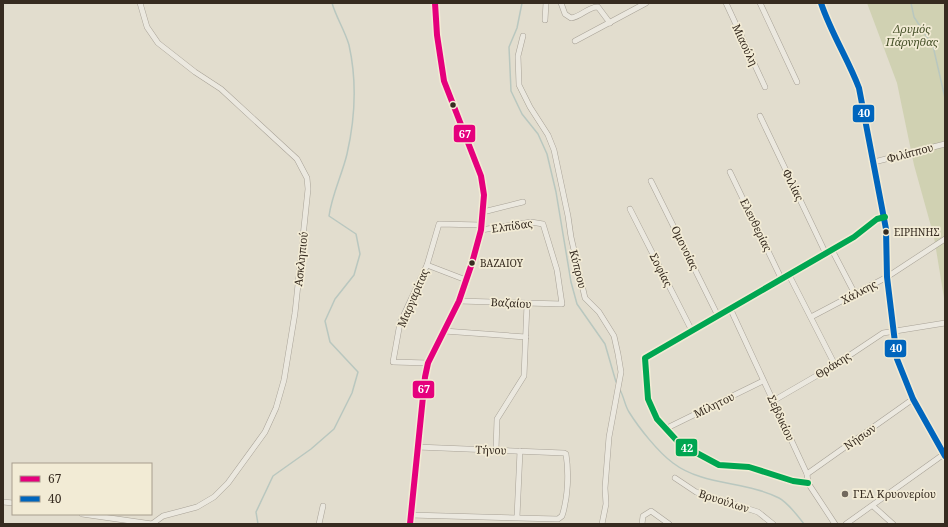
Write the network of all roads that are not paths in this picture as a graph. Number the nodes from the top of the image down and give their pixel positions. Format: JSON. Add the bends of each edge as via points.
{"nodes":[{"id":1,"x":140,"y":3,"type":"edge"},
{"id":2,"x":436,"y":3,"type":"edge"},
{"id":3,"x":546,"y":3,"type":"edge"},
{"id":4,"x":561,"y":3,"type":"edge"},
{"id":5,"x":646,"y":3,"type":"edge"},
{"id":6,"x":726,"y":3,"type":"edge"},
{"id":7,"x":760,"y":3,"type":"edge"},
{"id":8,"x":821,"y":3,"type":"edge"},
{"id":9,"x":545,"y":20,"type":"dead end"},
{"id":10,"x":610,"y":23,"type":"junction"},
{"id":11,"x":523,"y":36,"type":"dead end"},
{"id":12,"x":575,"y":41,"type":"dead end"},
{"id":13,"x":797,"y":82,"type":"dead end"},
{"id":14,"x":765,"y":87,"type":"dead end"},
{"id":15,"x":760,"y":116,"type":"dead end"},
{"id":16,"x":945,"y":144,"type":"edge"},
{"id":17,"x":874,"y":162,"type":"junction"},
{"id":18,"x":730,"y":172,"type":"dead end"},
{"id":19,"x":651,"y":181,"type":"dead end"},
{"id":20,"x":523,"y":202,"type":"dead end"},
{"id":21,"x":630,"y":209,"type":"dead end"},
{"id":22,"x":483,"y":212,"type":"junction"},
{"id":23,"x":885,"y":217,"type":"junction"},
{"id":24,"x":439,"y":224,"type":"joint"},
{"id":25,"x":481,"y":228,"type":"junction"},
{"id":26,"x":945,"y":239,"type":"edge"},
{"id":27,"x":832,"y":250,"type":"junction"},
{"id":28,"x":826,"y":254,"type":"junction"},
{"id":29,"x":426,"y":265,"type":"junction"},
{"id":30,"x":789,"y":274,"type":"junction"},
{"id":31,"x":887,"y":277,"type":"junction"},
{"id":32,"x":781,"y":278,"type":"junction"},
{"id":33,"x":466,"y":280,"type":"junction"},
{"id":34,"x":855,"y":294,"type":"junction"},
{"id":35,"x":459,"y":301,"type":"junction"},
{"id":36,"x":527,"y":304,"type":"junction"},
{"id":37,"x":562,"y":304,"type":"joint"},
{"id":38,"x":730,"y":308,"type":"junction"},
{"id":39,"x":718,"y":316,"type":"junction"},
{"id":40,"x":811,"y":317,"type":"junction"},
{"id":41,"x":945,"y":323,"type":"edge"},
{"id":42,"x":893,"y":330,"type":"junction"},
{"id":43,"x":444,"y":331,"type":"junction"},
{"id":44,"x":692,"y":331,"type":"junction"},
{"id":45,"x":526,"y":337,"type":"junction"},
{"id":46,"x":428,"y":363,"type":"junction"},
{"id":47,"x":835,"y":365,"type":"junction"},
{"id":48,"x":763,"y":381,"type":"junction"},
{"id":49,"x":913,"y":399,"type":"junction"},
{"id":50,"x":773,"y":402,"type":"junction"},
{"id":51,"x":665,"y":429,"type":"junction"},
{"id":52,"x":417,"y":447,"type":"junction"},
{"id":53,"x":496,"y":450,"type":"junction"},
{"id":54,"x":520,"y":451,"type":"junction"},
{"id":55,"x":945,"y":455,"type":"edge"},
{"id":56,"x":807,"y":474,"type":"junction"},
{"id":57,"x":675,"y":478,"type":"dead end"},
{"id":58,"x":808,"y":483,"type":"junction"},
{"id":59,"x":323,"y":506,"type":"dead end"},
{"id":60,"x":873,"y":506,"type":"junction"},
{"id":61,"x":89,"y":515,"type":"edge"},
{"id":62,"x":410,"y":515,"type":"junction"},
{"id":63,"x":517,"y":517,"type":"junction"},
{"id":64,"x":152,"y":524,"type":"edge"},
{"id":65,"x":319,"y":524,"type":"edge"},
{"id":66,"x":410,"y":524,"type":"edge"},
{"id":67,"x":602,"y":524,"type":"edge"},
{"id":68,"x":642,"y":524,"type":"edge"},
{"id":69,"x":669,"y":524,"type":"edge"},
{"id":70,"x":773,"y":524,"type":"edge"},
{"id":71,"x":836,"y":524,"type":"edge"},
{"id":72,"x":846,"y":524,"type":"edge"},
{"id":73,"x":893,"y":524,"type":"edge"}],
"edges":[{"from":1,"to":64,"type":"street","name":"Ασκληπιού","via":[[148,27],[158,43],[221,89],[283,145],[303,168],[308,189],[295,313],[284,380],[276,408],[265,432],[228,483],[214,497],[197,507],[163,516]]},
{"from":2,"to":22,"type":"street","via":[[437,35],[444,81],[481,176]]},
{"from":3,"to":9,"type":"street"},
{"from":4,"to":10,"type":"street","via":[[565,14],[571,18],[598,6]]},
{"from":5,"to":10,"type":"street"},
{"from":6,"to":14,"type":"street","name":"Μιαούλη"},
{"from":7,"to":13,"type":"street"},
{"from":8,"to":17,"type":"street","via":[[859,88]]},
{"from":10,"to":12,"type":"street"},
{"from":11,"to":67,"type":"street","name":"Κύπρου","via":[[518,56],[519,85],[554,150],[585,298],[599,312],[614,336],[621,372],[609,437],[606,504]]},
{"from":15,"to":28,"type":"street","name":"Φιλίας"},
{"from":16,"to":17,"type":"street","name":"Φιλίππου"},
{"from":17,"to":23,"type":"street"},
{"from":18,"to":32,"type":"street","name":"Ελευθερίας"},
{"from":19,"to":39,"type":"street","name":"Ομονοίας"},
{"from":20,"to":22,"type":"street"},
{"from":21,"to":44,"type":"street","name":"Σοφίας"},
{"from":22,"to":25,"type":"street"},
{"from":23,"to":27,"type":"street"},
{"from":23,"to":31,"type":"street"},
{"from":24,"to":25,"type":"street","name":"Ελπίδας"},
{"from":24,"to":29,"type":"street","name":"Μαργαρίτας"},
{"from":25,"to":33,"type":"street"},
{"from":25,"to":37,"type":"street","name":"Ελπίδας","via":[[531,222],[543,224],[557,270]]},
{"from":26,"to":31,"type":"street","name":"Χάλκης"},
{"from":27,"to":28,"type":"street"},
{"from":27,"to":34,"type":"street"},
{"from":28,"to":30,"type":"street"},
{"from":29,"to":33,"type":"street"},
{"from":29,"to":46,"type":"street","name":"Μαργαρίτας","via":[[400,323],[394,362]]},
{"from":30,"to":32,"type":"street"},
{"from":30,"to":40,"type":"street"},
{"from":31,"to":34,"type":"street","name":"Χάλκης"},
{"from":31,"to":42,"type":"street"},
{"from":32,"to":38,"type":"street"},
{"from":33,"to":35,"type":"street"},
{"from":34,"to":40,"type":"street","name":"Χάλκης"},
{"from":35,"to":36,"type":"street","name":"Βαζαίου"},
{"from":35,"to":43,"type":"street"},
{"from":36,"to":37,"type":"street","name":"Βαζαίου"},
{"from":36,"to":45,"type":"street"},
{"from":38,"to":39,"type":"street"},
{"from":38,"to":48,"type":"street","name":"Σεβδικίου"},
{"from":39,"to":44,"type":"street"},
{"from":40,"to":47,"type":"street"},
{"from":41,"to":42,"type":"street","name":"Θράκης"},
{"from":42,"to":47,"type":"street","name":"Θράκης","via":[[883,333]]},
{"from":42,"to":49,"type":"street","via":[[897,358]]},
{"from":43,"to":45,"type":"street"},
{"from":43,"to":46,"type":"street"},
{"from":44,"to":51,"type":"street","via":[[646,358],[648,398]]},
{"from":45,"to":53,"type":"street","via":[[524,376],[497,419]]},
{"from":46,"to":52,"type":"street"},
{"from":47,"to":50,"type":"street","name":"Θράκης"},
{"from":48,"to":50,"type":"street","name":"Σεβδικίου"},
{"from":48,"to":51,"type":"street","name":"Μίλητου"},
{"from":49,"to":55,"type":"street"},
{"from":49,"to":56,"type":"street","name":"Νήσων"},
{"from":50,"to":56,"type":"street","name":"Σεβδικίου"},
{"from":51,"to":58,"type":"street","via":[[680,444],[719,465],[749,467]]},
{"from":52,"to":53,"type":"street","name":"Τήνου"},
{"from":52,"to":62,"type":"street"},
{"from":53,"to":54,"type":"street","name":"Τήνου"},
{"from":54,"to":63,"type":"street"},
{"from":54,"to":63,"type":"street","name":"Τήνου","via":[[566,454],[567,491],[562,516],[558,519]]},
{"from":55,"to":60,"type":"street"},
{"from":56,"to":58,"type":"street","name":"Σεβδικίου"},
{"from":57,"to":70,"type":"street","name":"Βρυούλων","via":[[696,492],[758,512]]},
{"from":58,"to":71,"type":"street","name":"Σεβδικίου"},
{"from":59,"to":65,"type":"street"},
{"from":60,"to":72,"type":"street"},
{"from":60,"to":73,"type":"street"},
{"from":61,"to":64,"type":"street"},
{"from":62,"to":63,"type":"street"},
{"from":62,"to":66,"type":"street"},
{"from":68,"to":69,"type":"street","via":[[645,513],[653,512]]}]}
